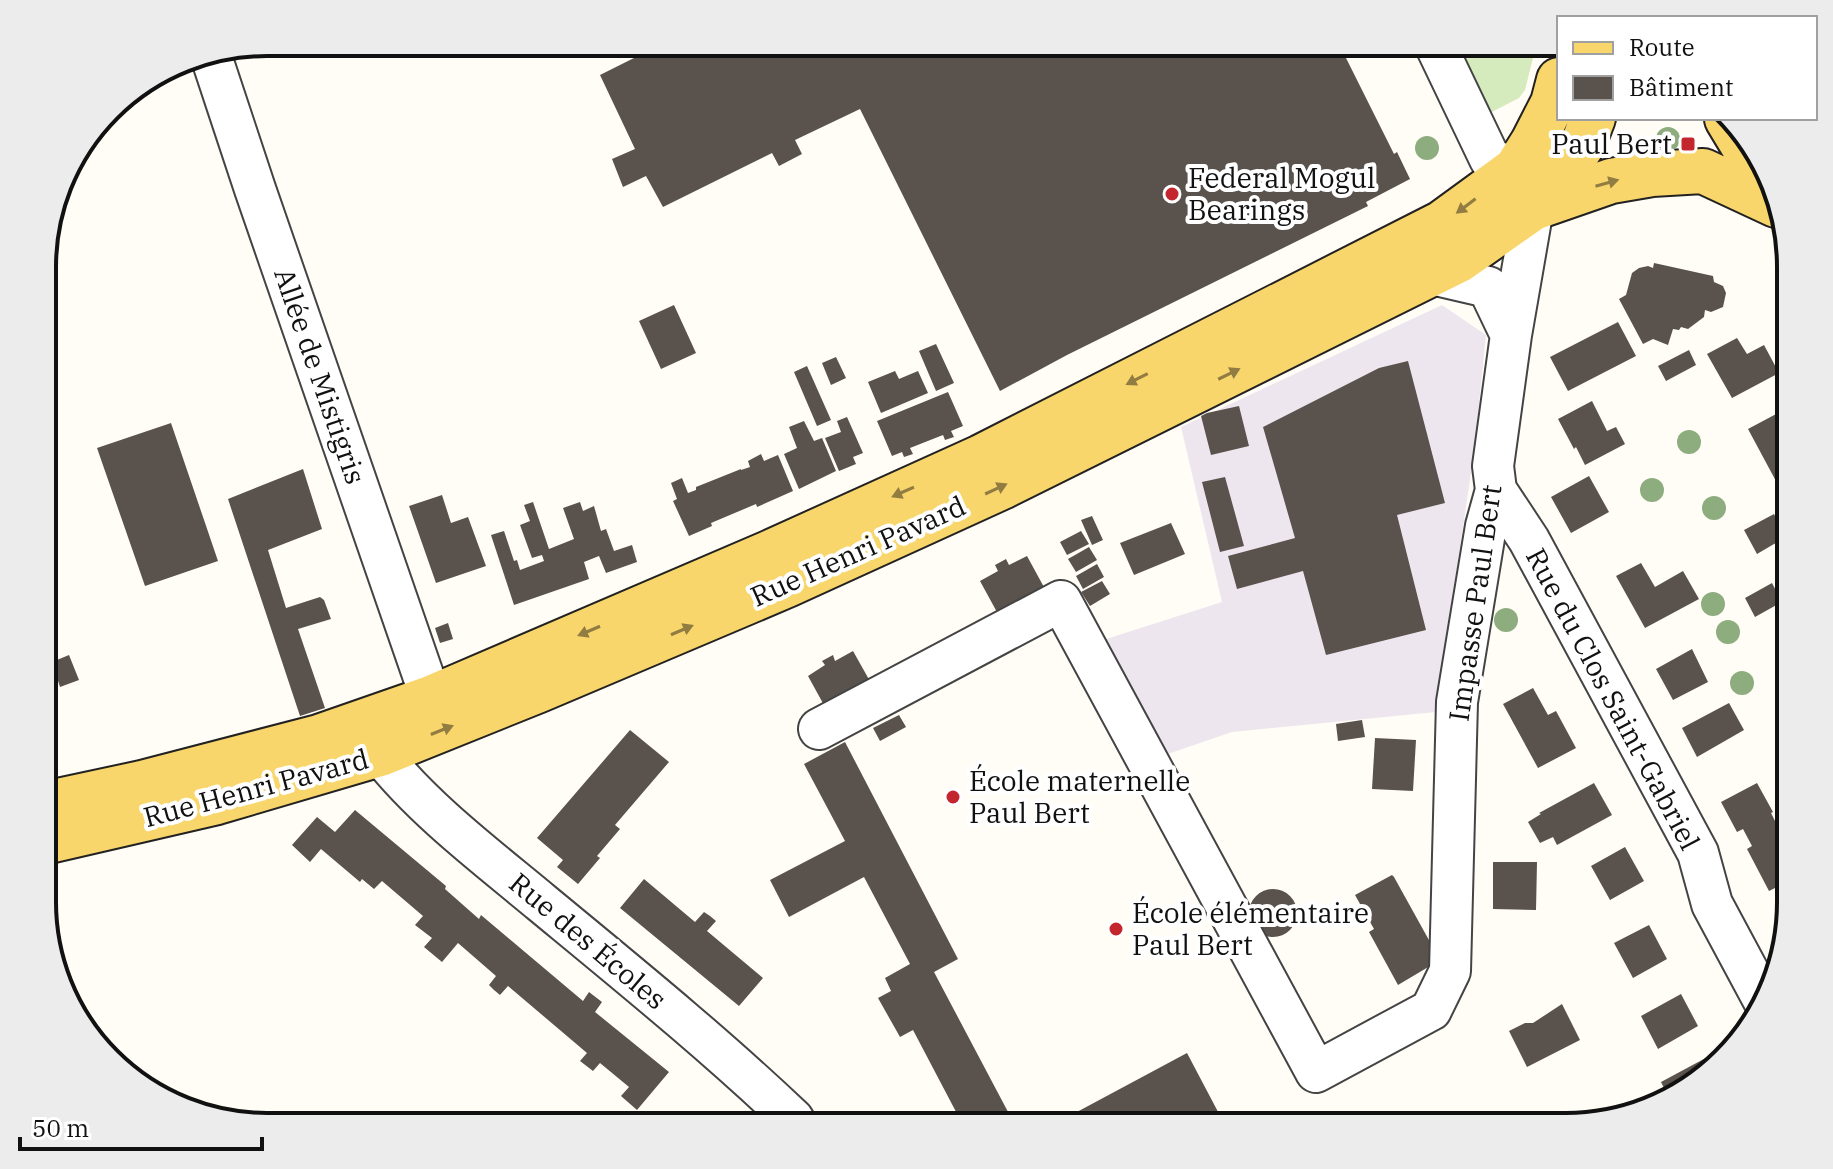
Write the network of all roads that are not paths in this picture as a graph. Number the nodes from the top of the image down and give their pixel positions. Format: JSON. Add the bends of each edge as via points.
{"nodes":[{"id":1,"x":1441,"y":56,"type":"edge"},
{"id":2,"x":213,"y":63,"type":"edge"},
{"id":3,"x":1557,"y":88,"type":"edge"},
{"id":4,"x":1592,"y":120,"type":"edge"},
{"id":5,"x":1516,"y":169,"type":"junction"},
{"id":6,"x":1766,"y":200,"type":"edge"},
{"id":7,"x":1533,"y":208,"type":"junction"},
{"id":8,"x":1432,"y":274,"type":"junction"},
{"id":9,"x":1511,"y":335,"type":"junction"},
{"id":10,"x":1496,"y":490,"type":"junction"},
{"id":11,"x":431,"y":698,"type":"junction"},
{"id":12,"x":819,"y":729,"type":"dead end"},
{"id":13,"x":380,"y":754,"type":"junction"},
{"id":14,"x":56,"y":801,"type":"edge"},
{"id":15,"x":56,"y":839,"type":"edge"},
{"id":16,"x":1758,"y":989,"type":"edge"},
{"id":17,"x":787,"y":1113,"type":"edge"}],
"edges":[{"from":1,"to":5,"type":"street","via":[[1490,159]]},
{"from":2,"to":11,"type":"street","name":"Allée de Mistigris"},
{"from":3,"to":5,"type":"main road","name":"Rue Henri Pavard"},
{"from":4,"to":7,"type":"main road","name":"Rue Henri Pavard","via":[[1559,180]]},
{"from":5,"to":11,"type":"main road","name":"Rue Henri Pavard","one_way":true,"via":[[1442,223],[981,457]]},
{"from":7,"to":6,"type":"main road","one_way":true,"via":[[1611,181],[1703,171]]},
{"from":7,"to":8,"type":"main road","name":"Rue Henri Pavard"},
{"from":7,"to":9,"type":"street","name":"Impasse Paul Bert"},
{"from":8,"to":9,"type":"street","via":[[1488,287]]},
{"from":13,"to":8,"type":"main road","name":"Rue Henri Pavard","one_way":true,"via":[[902,533]]},
{"from":9,"to":10,"type":"street","name":"Impasse Paul Bert","via":[[1493,466]]},
{"from":10,"to":12,"type":"street","name":"Impasse Paul Bert","via":[[1457,702],[1450,971],[1431,1010],[1316,1072],[1061,601]]},
{"from":10,"to":16,"type":"street","name":"Rue du Clos Saint-Gabriel","via":[[1529,540],[1698,853],[1712,904]]},
{"from":11,"to":14,"type":"main road","name":"Rue Henri Pavard","via":[[319,737]]},
{"from":13,"to":15,"type":"main road","name":"Rue Henri Pavard","via":[[217,802]]},
{"from":13,"to":17,"type":"street","name":"Rue des Écoles","via":[[469,843]]}]}
